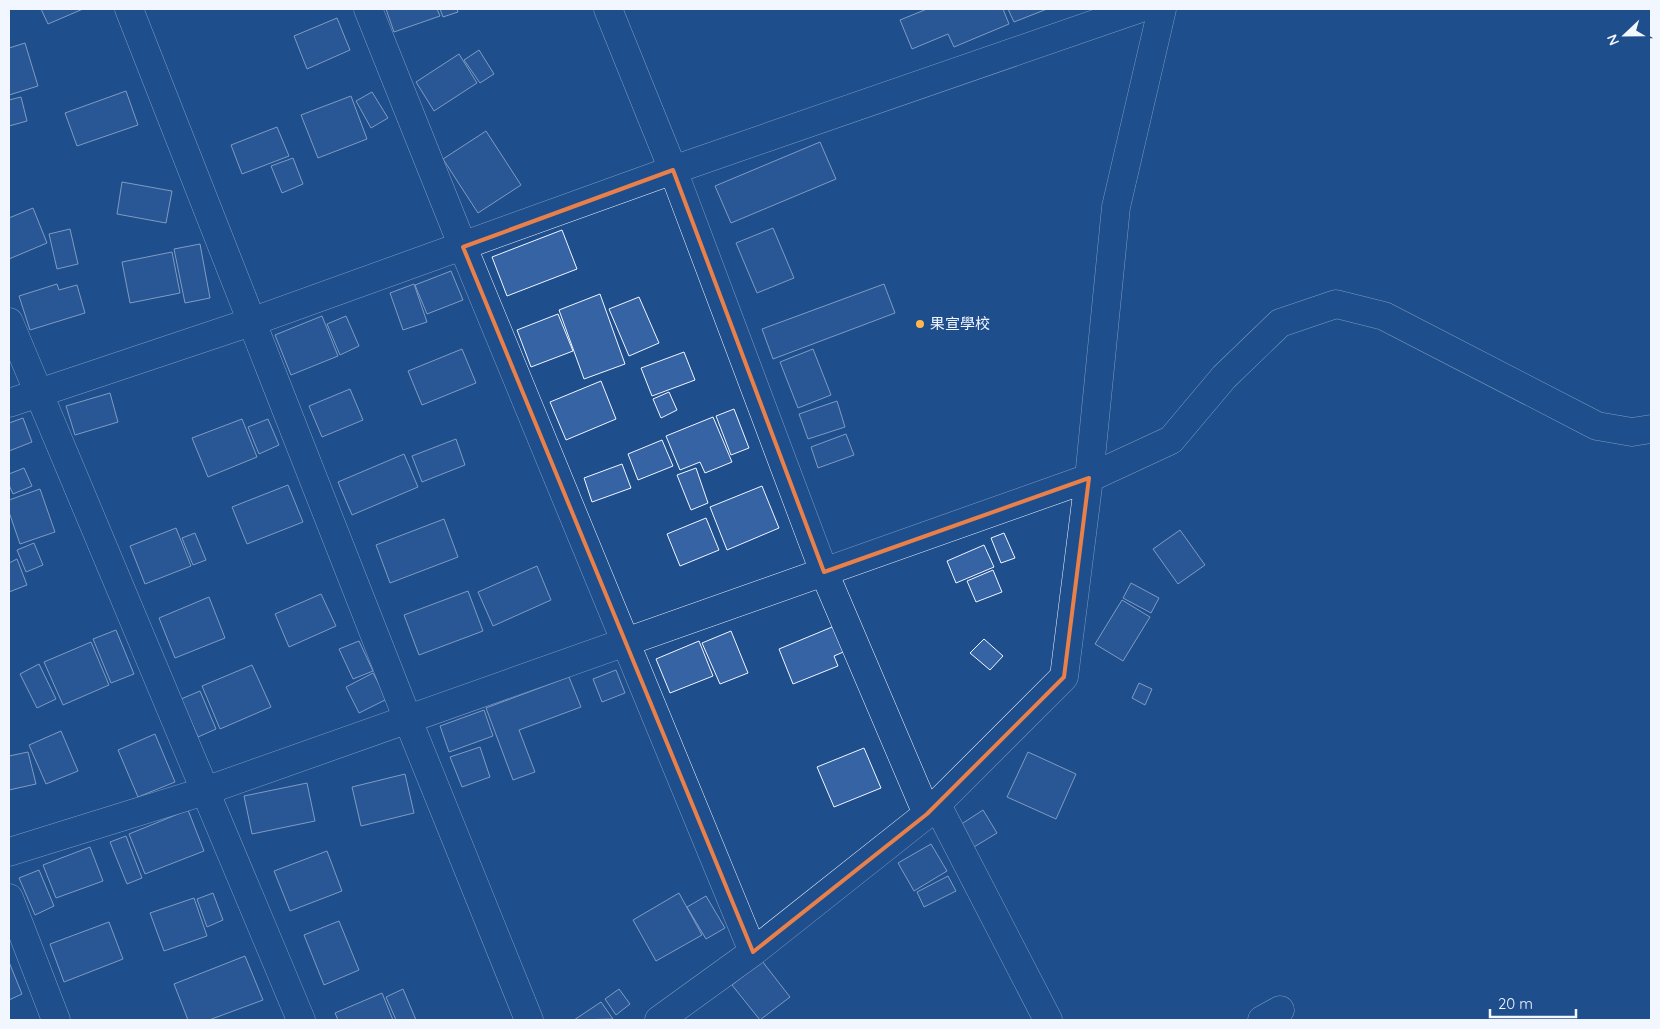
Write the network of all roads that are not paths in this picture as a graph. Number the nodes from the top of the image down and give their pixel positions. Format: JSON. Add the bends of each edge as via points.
{"nodes":[{"id":1,"x":129,"y":9,"type":"edge"},
{"id":2,"x":368,"y":9,"type":"edge"},
{"id":3,"x":608,"y":9,"type":"edge"},
{"id":4,"x":1138,"y":9,"type":"edge"},
{"id":5,"x":1162,"y":9,"type":"edge"},
{"id":6,"x":673,"y":170,"type":"junction"},
{"id":7,"x":463,"y":247,"type":"junction"},
{"id":8,"x":9,"y":322,"type":"edge"},
{"id":9,"x":251,"y":322,"type":"junction"},
{"id":10,"x":37,"y":394,"type":"junction"},
{"id":11,"x":9,"y":403,"type":"edge"},
{"id":12,"x":1651,"y":429,"type":"edge"},
{"id":13,"x":1090,"y":478,"type":"junction"},
{"id":14,"x":824,"y":572,"type":"junction"},
{"id":15,"x":626,"y":642,"type":"junction"},
{"id":16,"x":408,"y":720,"type":"junction"},
{"id":17,"x":205,"y":791,"type":"junction"},
{"id":18,"x":932,"y":810,"type":"junction"},
{"id":19,"x":9,"y":852,"type":"edge"},
{"id":20,"x":9,"y":898,"type":"edge"},
{"id":21,"x":753,"y":952,"type":"junction"},
{"id":22,"x":56,"y":1020,"type":"edge"},
{"id":23,"x":301,"y":1020,"type":"edge"},
{"id":24,"x":529,"y":1020,"type":"edge"},
{"id":25,"x":659,"y":1020,"type":"edge"},
{"id":26,"x":1048,"y":1020,"type":"edge"}],
"edges":[{"from":1,"to":9,"type":"street"},
{"from":2,"to":7,"type":"street"},
{"from":3,"to":6,"type":"street"},
{"from":4,"to":6,"type":"street"},
{"from":5,"to":13,"type":"street","via":[[1116,207]]},
{"from":6,"to":7,"type":"street"},
{"from":6,"to":14,"type":"street"},
{"from":7,"to":9,"type":"street"},
{"from":7,"to":15,"type":"street"},
{"from":8,"to":10,"type":"street"},
{"from":9,"to":10,"type":"street"},
{"from":9,"to":16,"type":"street"},
{"from":10,"to":11,"type":"street"},
{"from":10,"to":17,"type":"street"},
{"from":12,"to":13,"type":"street","via":[[1632,432],[1598,426],[1384,316],[1336,304],[1280,323],[1224,377],[1171,440]]},
{"from":13,"to":14,"type":"street"},
{"from":13,"to":18,"type":"street","via":[[1064,677]]},
{"from":14,"to":15,"type":"street"},
{"from":14,"to":18,"type":"street"},
{"from":15,"to":16,"type":"street"},
{"from":15,"to":21,"type":"street"},
{"from":16,"to":17,"type":"street"},
{"from":16,"to":24,"type":"street"},
{"from":17,"to":19,"type":"street"},
{"from":17,"to":23,"type":"street"},
{"from":18,"to":21,"type":"street"},
{"from":18,"to":26,"type":"street"},
{"from":20,"to":22,"type":"street"},
{"from":21,"to":25,"type":"street"}]}
